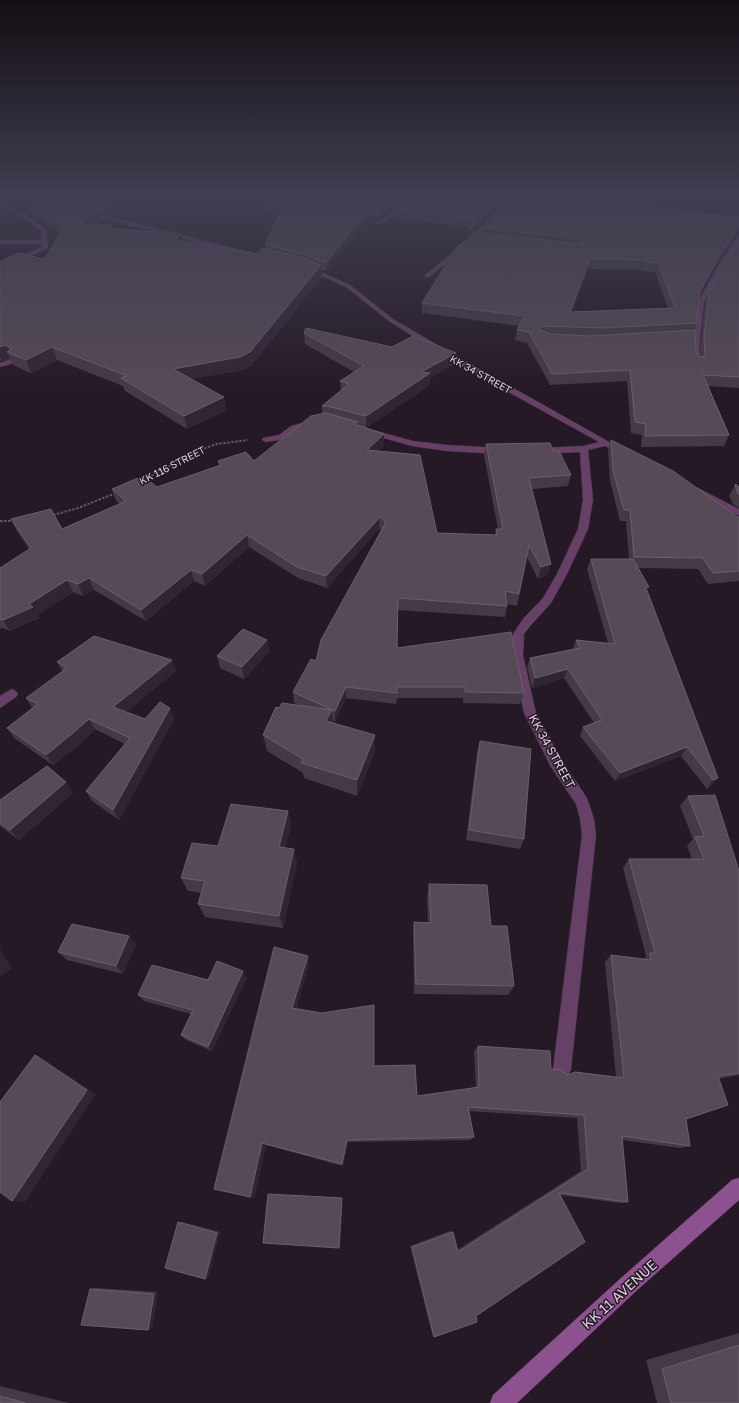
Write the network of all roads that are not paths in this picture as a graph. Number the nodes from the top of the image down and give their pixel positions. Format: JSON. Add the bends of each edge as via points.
{"nodes":[{"id":1,"x":9,"y":263,"type":"edge"},
{"id":2,"x":442,"y":263,"type":"edge"},
{"id":3,"x":722,"y":263,"type":"edge"},
{"id":4,"x":303,"y":266,"type":"edge"},
{"id":5,"x":0,"y":268,"type":"edge"},
{"id":6,"x":426,"y":276,"type":"dead end"},
{"id":7,"x":11,"y":361,"type":"edge"},
{"id":8,"x":697,"y":364,"type":"edge"},
{"id":9,"x":0,"y":365,"type":"edge"},
{"id":10,"x":320,"y":421,"type":"edge"},
{"id":11,"x":362,"y":429,"type":"edge"},
{"id":12,"x":266,"y":440,"type":"road end"},
{"id":13,"x":605,"y":443,"type":"junction"},
{"id":14,"x":584,"y":449,"type":"junction"},
{"id":15,"x":508,"y":451,"type":"edge"},
{"id":16,"x":530,"y":451,"type":"edge"},
{"id":17,"x":632,"y":457,"type":"edge"},
{"id":18,"x":693,"y":488,"type":"edge"},
{"id":19,"x":739,"y":513,"type":"edge"},
{"id":20,"x":12,"y":694,"type":"dead end"},
{"id":21,"x":0,"y":703,"type":"edge"},
{"id":22,"x":562,"y":1069,"type":"edge"},
{"id":23,"x":739,"y":1187,"type":"edge"},
{"id":24,"x":501,"y":1403,"type":"edge"}],
"edges":[{"from":1,"to":5,"type":"street"},
{"from":2,"to":6,"type":"street"},
{"from":3,"to":8,"type":"street","via":[[700,302],[694,337]]},
{"from":4,"to":13,"type":"street","name":"KK 34 STREET","via":[[348,286],[390,320]]},
{"from":7,"to":9,"type":"street"},
{"from":10,"to":12,"type":"street","via":[[294,428],[282,437]]},
{"from":11,"to":15,"type":"street","via":[[412,443]]},
{"from":13,"to":14,"type":"street"},
{"from":13,"to":17,"type":"street","name":"KK 34 STREET"},
{"from":14,"to":16,"type":"street"},
{"from":14,"to":22,"type":"street","name":"KK 34 STREET","via":[[588,500],[583,529],[547,600],[519,634],[517,655],[530,713],[556,763],[582,802],[589,835]]},
{"from":18,"to":19,"type":"street"},
{"from":20,"to":21,"type":"street"},
{"from":23,"to":24,"type":"main road","name":"KK 11 AVENUE","via":[[628,1285]]}]}
